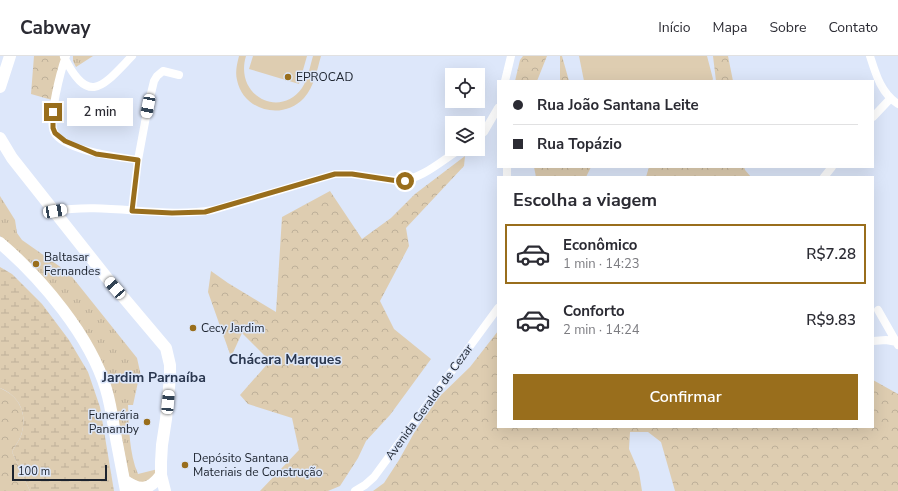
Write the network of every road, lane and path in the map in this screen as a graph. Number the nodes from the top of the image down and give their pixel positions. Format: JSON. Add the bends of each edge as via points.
{"nodes":[{"id":1,"x":10,"y":56,"type":"edge"},
{"id":2,"x":132,"y":56,"type":"edge"},
{"id":3,"x":511,"y":56,"type":"edge"},
{"id":4,"x":870,"y":56,"type":"edge"},
{"id":5,"x":65,"y":57,"type":"edge"},
{"id":6,"x":179,"y":75,"type":"dead end"},
{"id":7,"x":505,"y":80,"type":"edge"},
{"id":8,"x":0,"y":87,"type":"edge"},
{"id":9,"x":890,"y":99,"type":"junction"},
{"id":10,"x":898,"y":104,"type":"edge"},
{"id":11,"x":497,"y":110,"type":"edge"},
{"id":12,"x":874,"y":116,"type":"edge"},
{"id":13,"x":485,"y":130,"type":"edge"},
{"id":14,"x":0,"y":138,"type":"edge"},
{"id":15,"x":449,"y":156,"type":"edge"},
{"id":16,"x":138,"y":160,"type":"junction"},
{"id":17,"x":831,"y":168,"type":"edge"},
{"id":18,"x":825,"y":176,"type":"edge"},
{"id":19,"x":55,"y":211,"type":"junction"},
{"id":20,"x":132,"y":211,"type":"junction"},
{"id":21,"x":0,"y":243,"type":"edge"},
{"id":22,"x":497,"y":309,"type":"edge"},
{"id":23,"x":878,"y":310,"type":"dead end"},
{"id":24,"x":874,"y":341,"type":"edge"},
{"id":25,"x":897,"y":343,"type":"edge"},
{"id":26,"x":162,"y":475,"type":"junction"},
{"id":27,"x":125,"y":485,"type":"edge"},
{"id":28,"x":166,"y":491,"type":"edge"},
{"id":29,"x":356,"y":491,"type":"edge"}],
"edges":[{"from":1,"to":8,"type":"main road"},
{"from":2,"to":5,"type":"street","via":[[108,80],[93,87],[82,84]]},
{"from":3,"to":7,"type":"street"},
{"from":4,"to":9,"type":"street","via":[[880,83]]},
{"from":5,"to":16,"type":"street","via":[[53,112],[55,133],[65,141],[96,154]]},
{"from":6,"to":16,"type":"street","via":[[163,71],[154,81]]},
{"from":9,"to":10,"type":"street"},
{"from":9,"to":12,"type":"street"},
{"from":11,"to":13,"type":"street"},
{"from":14,"to":19,"type":"main road","via":[[12,158]]},
{"from":15,"to":20,"type":"street","via":[[422,174],[405,181],[335,174],[208,211]]},
{"from":16,"to":20,"type":"street"},
{"from":17,"to":18,"type":"street"},
{"from":19,"to":20,"type":"street","via":[[89,208]]},
{"from":19,"to":26,"type":"main road","via":[[106,278],[166,348],[170,377],[162,445]]},
{"from":21,"to":27,"type":"main road","via":[[59,303],[88,348],[107,393]]},
{"from":22,"to":29,"type":"street","name":"Avenida Geraldo de Cezar","via":[[374,478]]},
{"from":23,"to":25,"type":"street"},
{"from":24,"to":25,"type":"street"},
{"from":26,"to":27,"type":"main road","via":[[145,489]]},
{"from":26,"to":28,"type":"main road"}]}
